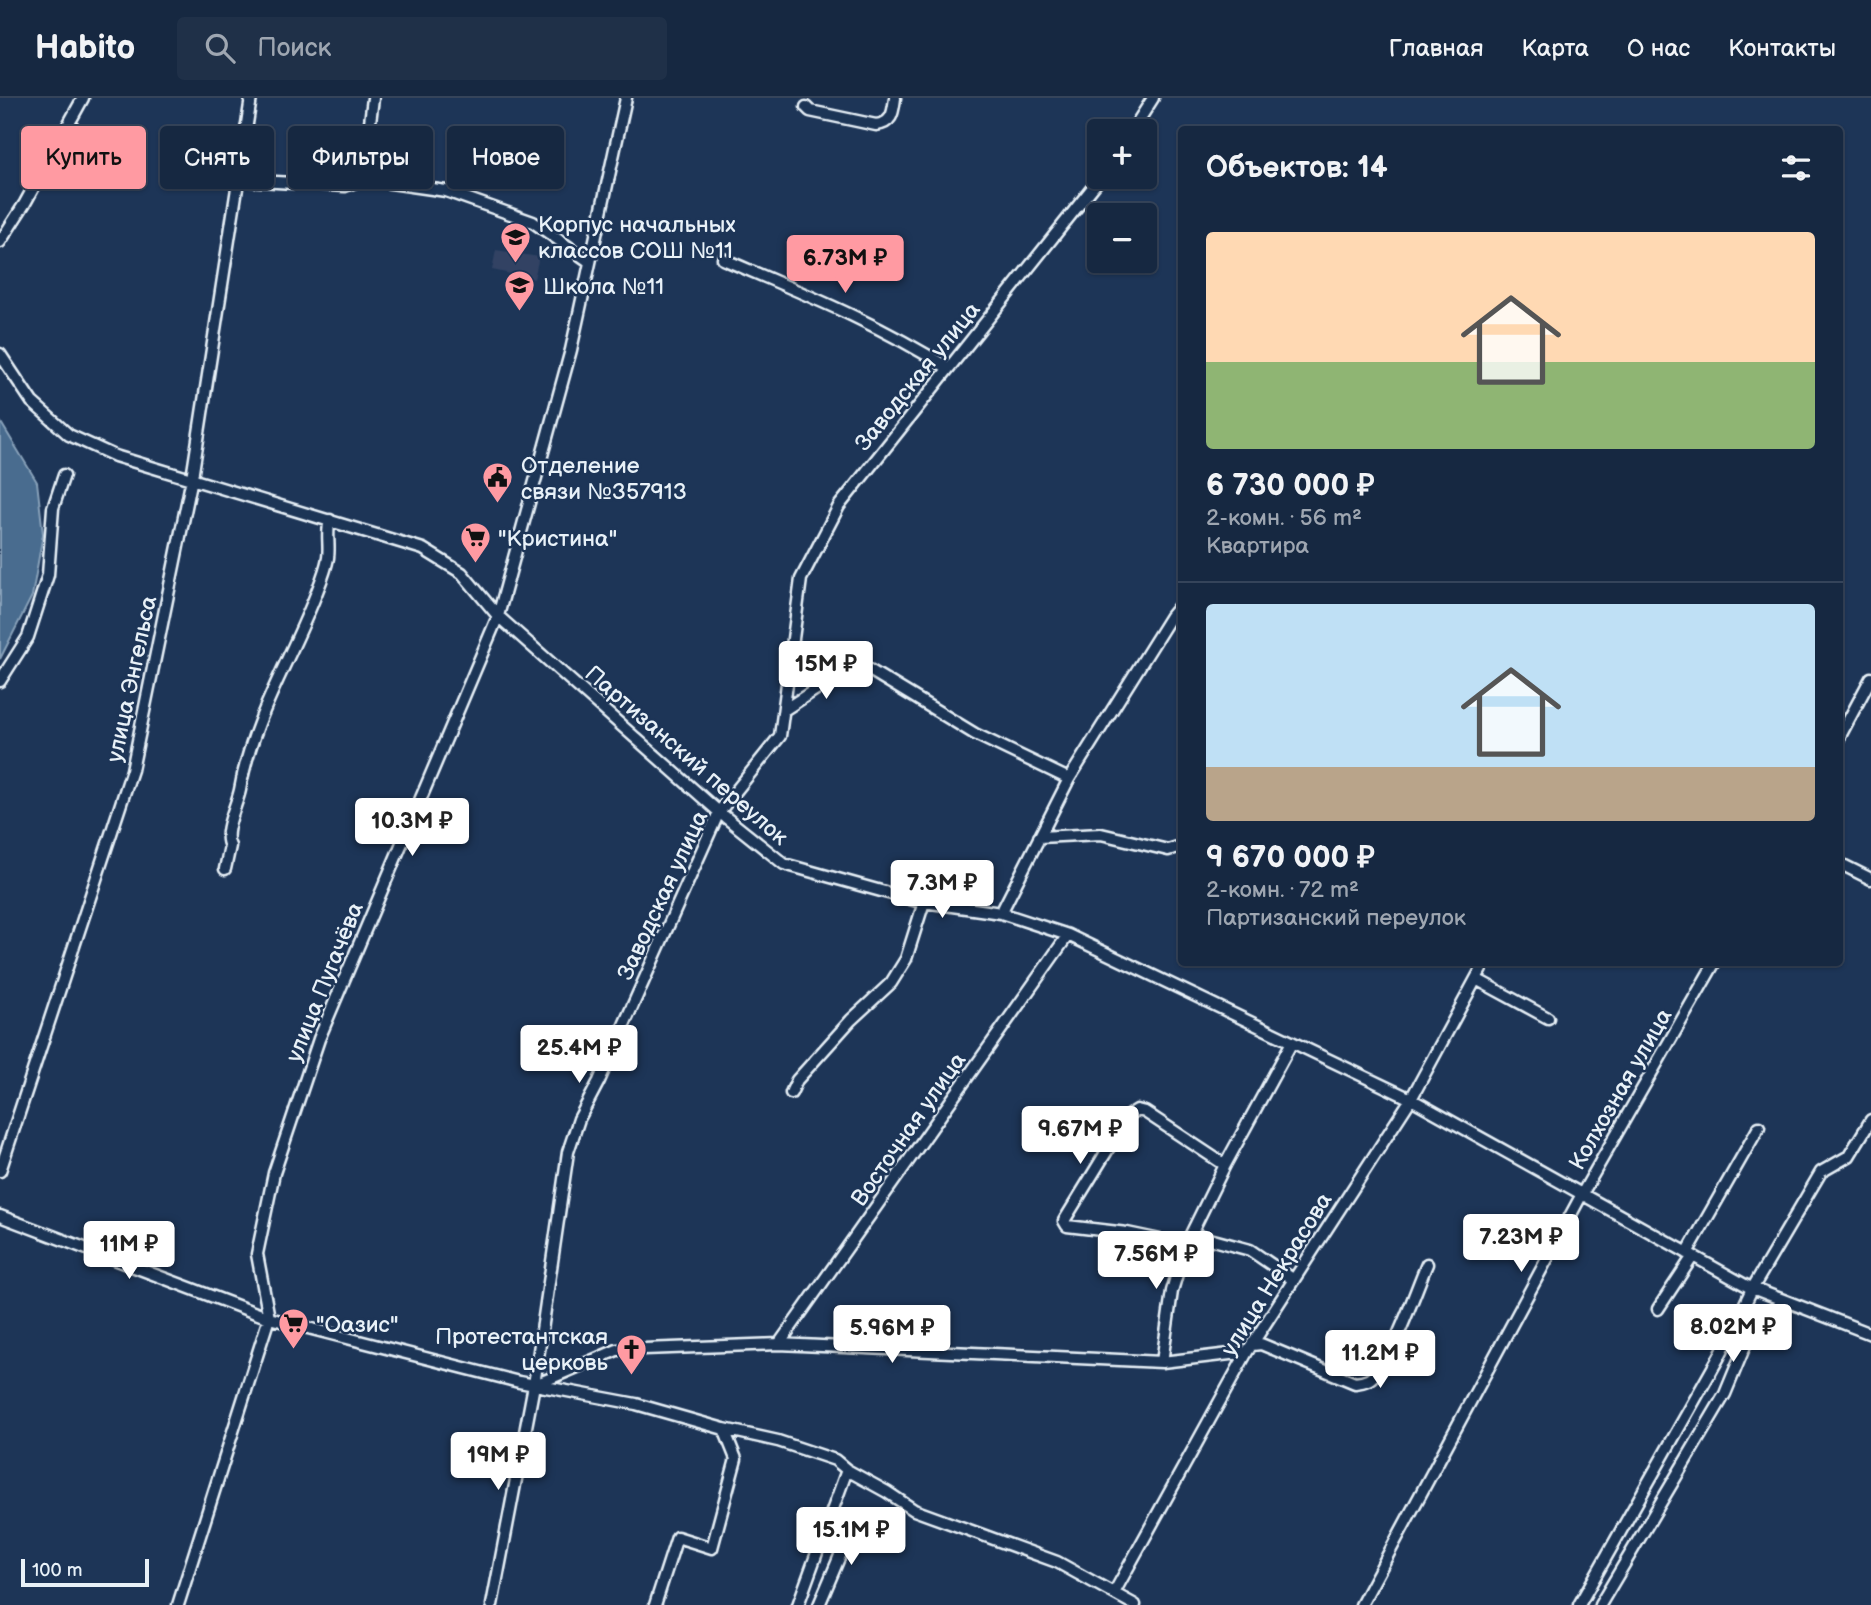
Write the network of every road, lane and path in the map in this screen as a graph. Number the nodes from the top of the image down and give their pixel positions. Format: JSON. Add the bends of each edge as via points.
{"nodes":[{"id":1,"x":82,"y":98,"type":"edge"},
{"id":2,"x":251,"y":98,"type":"edge"},
{"id":3,"x":373,"y":98,"type":"edge"},
{"id":4,"x":626,"y":98,"type":"edge"},
{"id":5,"x":895,"y":98,"type":"edge"},
{"id":6,"x":1153,"y":98,"type":"edge"},
{"id":7,"x":806,"y":107,"type":"dead end"},
{"id":8,"x":1140,"y":119,"type":"edge"},
{"id":9,"x":247,"y":126,"type":"edge"},
{"id":10,"x":370,"y":126,"type":"edge"},
{"id":11,"x":239,"y":189,"type":"edge"},
{"id":12,"x":432,"y":189,"type":"edge"},
{"id":13,"x":1091,"y":189,"type":"edge"},
{"id":14,"x":0,"y":242,"type":"edge"},
{"id":15,"x":723,"y":259,"type":"dead end"},
{"id":16,"x":590,"y":261,"type":"junction"},
{"id":17,"x":0,"y":354,"type":"edge"},
{"id":18,"x":948,"y":368,"type":"junction"},
{"id":19,"x":64,"y":475,"type":"dead end"},
{"id":20,"x":192,"y":478,"type":"junction"},
{"id":21,"x":330,"y":520,"type":"junction"},
{"id":22,"x":1178,"y":608,"type":"edge"},
{"id":23,"x":498,"y":616,"type":"junction"},
{"id":24,"x":791,"y":658,"type":"junction"},
{"id":25,"x":834,"y":660,"type":"junction"},
{"id":26,"x":1871,"y":678,"type":"edge"},
{"id":27,"x":0,"y":681,"type":"edge"},
{"id":28,"x":784,"y":710,"type":"junction"},
{"id":29,"x":1843,"y":730,"type":"edge"},
{"id":30,"x":1069,"y":779,"type":"junction"},
{"id":31,"x":719,"y":813,"type":"junction"},
{"id":32,"x":1039,"y":837,"type":"junction"},
{"id":33,"x":1178,"y":847,"type":"edge"},
{"id":34,"x":1843,"y":865,"type":"edge"},
{"id":35,"x":225,"y":869,"type":"dead end"},
{"id":36,"x":1871,"y":879,"type":"edge"},
{"id":37,"x":924,"y":902,"type":"junction"},
{"id":38,"x":1001,"y":913,"type":"junction"},
{"id":39,"x":1068,"y":935,"type":"junction"},
{"id":40,"x":1483,"y":966,"type":"edge"},
{"id":41,"x":1713,"y":966,"type":"edge"},
{"id":42,"x":1476,"y":979,"type":"junction"},
{"id":43,"x":1548,"y":1018,"type":"dead end"},
{"id":44,"x":1292,"y":1042,"type":"junction"},
{"id":45,"x":791,"y":1093,"type":"dead end"},
{"id":46,"x":1411,"y":1099,"type":"junction"},
{"id":47,"x":1871,"y":1120,"type":"edge"},
{"id":48,"x":1759,"y":1127,"type":"dead end"},
{"id":49,"x":1225,"y":1165,"type":"junction"},
{"id":50,"x":0,"y":1171,"type":"edge"},
{"id":51,"x":1582,"y":1194,"type":"junction"},
{"id":52,"x":0,"y":1216,"type":"edge"},
{"id":53,"x":1191,"y":1234,"type":"junction"},
{"id":54,"x":1184,"y":1245,"type":"junction"},
{"id":55,"x":1690,"y":1254,"type":"junction"},
{"id":56,"x":1427,"y":1264,"type":"dead end"},
{"id":57,"x":1294,"y":1280,"type":"junction"},
{"id":58,"x":1752,"y":1289,"type":"junction"},
{"id":59,"x":1782,"y":1301,"type":"junction"},
{"id":60,"x":1658,"y":1309,"type":"dead end"},
{"id":61,"x":269,"y":1318,"type":"junction"},
{"id":62,"x":1871,"y":1334,"type":"edge"},
{"id":63,"x":779,"y":1344,"type":"junction"},
{"id":64,"x":1250,"y":1348,"type":"junction"},
{"id":65,"x":1162,"y":1362,"type":"junction"},
{"id":66,"x":534,"y":1385,"type":"junction"},
{"id":67,"x":723,"y":1429,"type":"junction"},
{"id":68,"x":847,"y":1470,"type":"junction"},
{"id":69,"x":856,"y":1518,"type":"dead end"},
{"id":70,"x":803,"y":1592,"type":"junction"},
{"id":71,"x":1114,"y":1593,"type":"junction"},
{"id":72,"x":178,"y":1605,"type":"edge"},
{"id":73,"x":492,"y":1605,"type":"edge"},
{"id":74,"x":655,"y":1605,"type":"edge"},
{"id":75,"x":798,"y":1605,"type":"edge"},
{"id":76,"x":813,"y":1605,"type":"edge"},
{"id":77,"x":819,"y":1605,"type":"edge"},
{"id":78,"x":1135,"y":1605,"type":"edge"},
{"id":79,"x":1361,"y":1605,"type":"edge"},
{"id":80,"x":1579,"y":1605,"type":"edge"},
{"id":81,"x":1600,"y":1605,"type":"edge"}],
"edges":[{"from":1,"to":14,"type":"street"},
{"from":2,"to":9,"type":"street","name":"улица Энгельса"},
{"from":3,"to":10,"type":"street"},
{"from":4,"to":16,"type":"street","name":"улица Пугачёва"},
{"from":5,"to":7,"type":"street","via":[[892,118],[886,124]]},
{"from":6,"to":8,"type":"street"},
{"from":11,"to":20,"type":"street","name":"улица Энгельса"},
{"from":12,"to":16,"type":"street","via":[[533,222]]},
{"from":13,"to":18,"type":"street","name":"Заводская улица"},
{"from":15,"to":18,"type":"street","via":[[835,307]]},
{"from":16,"to":23,"type":"street","name":"улица Пугачёва","via":[[571,350]]},
{"from":17,"to":20,"type":"street","name":"Партизанский переулок","via":[[32,402],[69,435],[116,456]]},
{"from":18,"to":24,"type":"street","name":"Заводская улица","via":[[839,506],[801,579]]},
{"from":19,"to":27,"type":"street","via":[[54,509],[48,575],[28,637]]},
{"from":20,"to":21,"type":"street","name":"Партизанский переулок"},
{"from":20,"to":50,"type":"street","name":"улица Энгельса","via":[[132,770]]},
{"from":21,"to":23,"type":"street","name":"Партизанский переулок","via":[[423,550],[462,573]]},
{"from":21,"to":35,"type":"street","via":[[328,559],[242,776],[227,833],[230,846]]},
{"from":22,"to":30,"type":"street"},
{"from":23,"to":31,"type":"street","name":"Партизанский переулок"},
{"from":23,"to":61,"type":"street","name":"улица Пугачёва","via":[[319,1038],[274,1173],[257,1254]]},
{"from":24,"to":25,"type":"street"},
{"from":24,"to":28,"type":"street","name":"Заводская улица"},
{"from":25,"to":28,"type":"street","via":[[818,688]]},
{"from":25,"to":30,"type":"street","via":[[858,663],[975,734]]},
{"from":26,"to":29,"type":"street"},
{"from":28,"to":31,"type":"street","name":"Заводская улица","via":[[780,736]]},
{"from":30,"to":32,"type":"street"},
{"from":31,"to":37,"type":"street","name":"Партизанский переулок","via":[[784,864]]},
{"from":31,"to":66,"type":"street","name":"Заводская улица","via":[[568,1152]]},
{"from":32,"to":33,"type":"street","via":[[1101,834],[1168,850]]},
{"from":32,"to":38,"type":"street"},
{"from":34,"to":36,"type":"street"},
{"from":37,"to":38,"type":"street","name":"Партизанский переулок"},
{"from":37,"to":45,"type":"street","via":[[906,959],[891,983],[850,1020],[797,1080]]},
{"from":38,"to":39,"type":"street","name":"Партизанский переулок"},
{"from":39,"to":44,"type":"street","name":"Партизанский переулок"},
{"from":39,"to":63,"type":"street","name":"Восточная улица"},
{"from":40,"to":42,"type":"street","name":"улица Некрасова"},
{"from":41,"to":51,"type":"street","name":"Колхозная улица"},
{"from":42,"to":43,"type":"street"},
{"from":42,"to":46,"type":"street","name":"улица Некрасова"},
{"from":44,"to":46,"type":"street","name":"Партизанский переулок"},
{"from":44,"to":49,"type":"street"},
{"from":46,"to":51,"type":"street","name":"Партизанский переулок"},
{"from":46,"to":57,"type":"street","name":"улица Некрасова"},
{"from":47,"to":58,"type":"street","via":[[1849,1156],[1821,1172]]},
{"from":48,"to":55,"type":"street"},
{"from":49,"to":53,"type":"street"},
{"from":49,"to":54,"type":"street","via":[[1137,1110],[1129,1115],[1064,1221],[1068,1226]]},
{"from":51,"to":55,"type":"street","name":"Партизанский переулок"},
{"from":51,"to":79,"type":"street","name":"Колхозная улица"},
{"from":52,"to":61,"type":"street"},
{"from":53,"to":54,"type":"street"},
{"from":53,"to":57,"type":"street","via":[[1250,1250]]},
{"from":54,"to":65,"type":"street"},
{"from":55,"to":58,"type":"street","name":"Партизанский переулок"},
{"from":55,"to":60,"type":"street"},
{"from":56,"to":64,"type":"street","via":[[1385,1362],[1363,1382],[1261,1344]]},
{"from":57,"to":64,"type":"street","name":"улица Некрасова"},
{"from":58,"to":59,"type":"street","name":"Партизанский переулок"},
{"from":58,"to":80,"type":"street","via":[[1719,1357]]},
{"from":59,"to":62,"type":"street","name":"Партизанский переулок"},
{"from":59,"to":81,"type":"street","via":[[1749,1336],[1725,1394]]},
{"from":61,"to":66,"type":"street"},
{"from":61,"to":72,"type":"street","name":"улица Пугачёва"},
{"from":63,"to":65,"type":"street"},
{"from":63,"to":66,"type":"street","via":[[617,1350]]},
{"from":64,"to":65,"type":"street"},
{"from":64,"to":71,"type":"street","name":"улица Некрасова"},
{"from":66,"to":67,"type":"street","via":[[636,1404]]},
{"from":66,"to":73,"type":"street","name":"Заводская улица"},
{"from":67,"to":68,"type":"street","via":[[789,1444],[835,1460]]},
{"from":67,"to":74,"type":"street","via":[[736,1459],[712,1548],[677,1537]]},
{"from":68,"to":70,"type":"street"},
{"from":68,"to":71,"type":"street","via":[[914,1510],[1057,1562]]},
{"from":69,"to":77,"type":"street"},
{"from":70,"to":75,"type":"street"},
{"from":70,"to":76,"type":"street"},
{"from":71,"to":78,"type":"street"}]}
